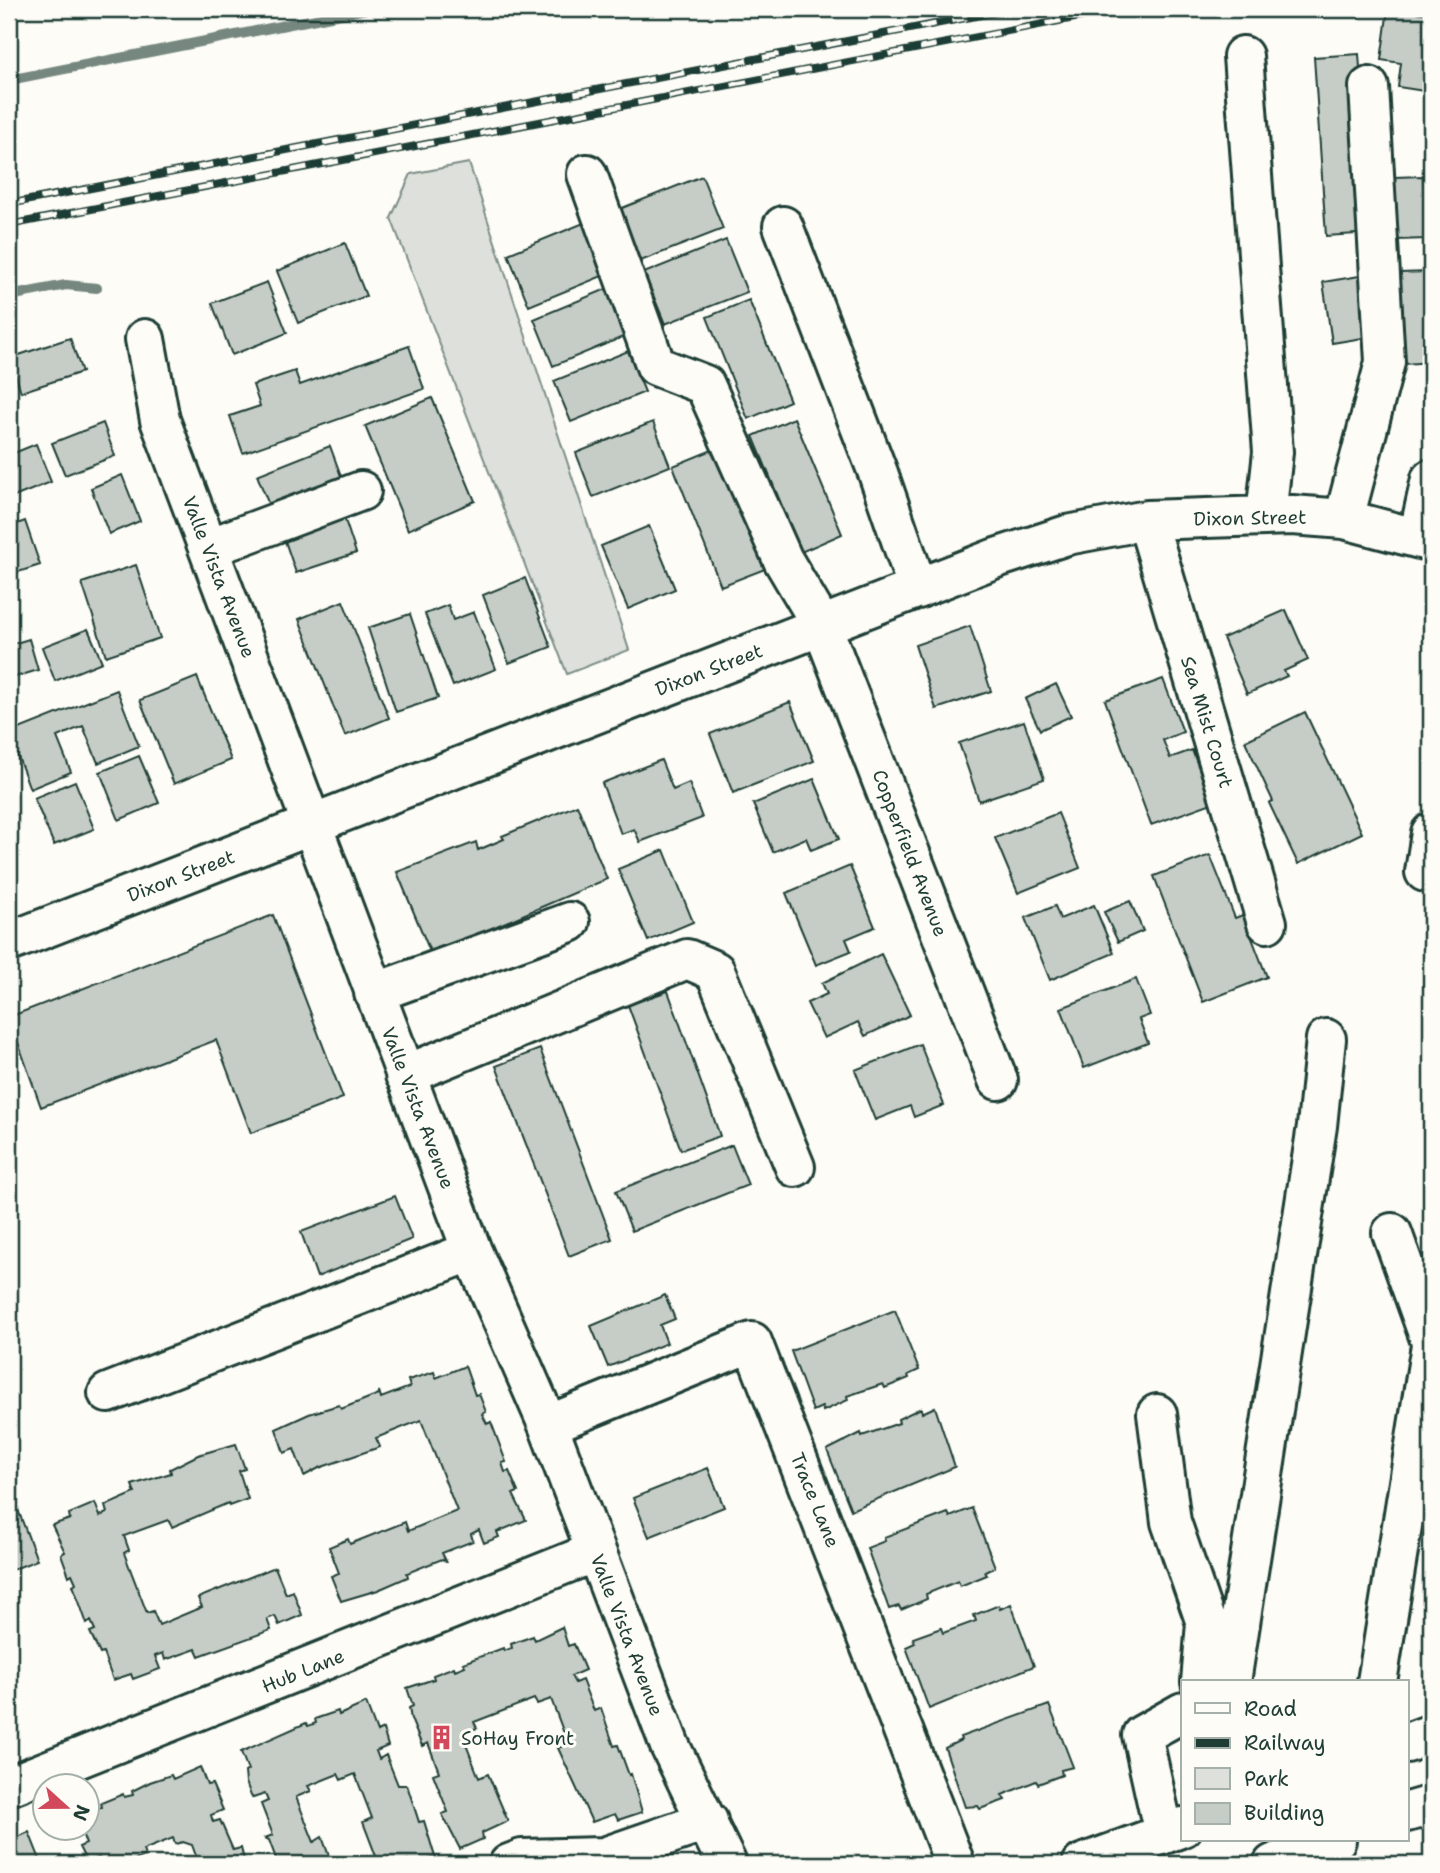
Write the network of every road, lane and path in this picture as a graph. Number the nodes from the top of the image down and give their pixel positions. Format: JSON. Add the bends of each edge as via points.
{"nodes":[{"id":1,"x":1243,"y":56,"type":"dead end"},
{"id":2,"x":1369,"y":87,"type":"dead end"},
{"id":3,"x":587,"y":174,"type":"dead end"},
{"id":4,"x":783,"y":226,"type":"dead end"},
{"id":5,"x":145,"y":340,"type":"dead end"},
{"id":6,"x":1431,"y":479,"type":"edge"},
{"id":7,"x":361,"y":491,"type":"dead end"},
{"id":8,"x":1266,"y":516,"type":"junction"},
{"id":9,"x":1344,"y":519,"type":"junction"},
{"id":10,"x":1147,"y":520,"type":"junction"},
{"id":11,"x":1425,"y":540,"type":"edge"},
{"id":12,"x":209,"y":548,"type":"junction"},
{"id":13,"x":918,"y":589,"type":"junction"},
{"id":14,"x":822,"y":626,"type":"junction"},
{"id":15,"x":312,"y":824,"type":"junction"},
{"id":16,"x":1431,"y":833,"type":"edge"},
{"id":17,"x":1425,"y":872,"type":"dead end"},
{"id":18,"x":570,"y":922,"type":"dead end"},
{"id":19,"x":1266,"y":923,"type":"dead end"},
{"id":20,"x":9,"y":942,"type":"edge"},
{"id":21,"x":374,"y":993,"type":"junction"},
{"id":22,"x":1326,"y":1039,"type":"dead end"},
{"id":23,"x":405,"y":1075,"type":"junction"},
{"id":24,"x":998,"y":1080,"type":"dead end"},
{"id":25,"x":795,"y":1167,"type":"dead end"},
{"id":26,"x":1392,"y":1233,"type":"dead end"},
{"id":27,"x":472,"y":1251,"type":"junction"},
{"id":28,"x":1431,"y":1343,"type":"edge"},
{"id":29,"x":108,"y":1393,"type":"dead end"},
{"id":30,"x":1157,"y":1414,"type":"dead end"},
{"id":31,"x":548,"y":1425,"type":"junction"},
{"id":32,"x":595,"y":1552,"type":"junction"},
{"id":33,"x":1201,"y":1680,"type":"edge"},
{"id":34,"x":1231,"y":1680,"type":"edge"},
{"id":35,"x":1377,"y":1680,"type":"edge"},
{"id":36,"x":1181,"y":1713,"type":"edge"},
{"id":37,"x":1431,"y":1734,"type":"edge"},
{"id":38,"x":1408,"y":1743,"type":"edge"},
{"id":39,"x":9,"y":1786,"type":"edge"},
{"id":40,"x":1431,"y":1805,"type":"edge"},
{"id":41,"x":1408,"y":1812,"type":"edge"},
{"id":42,"x":708,"y":1821,"type":"junction"},
{"id":43,"x":1173,"y":1830,"type":"edge"},
{"id":44,"x":1331,"y":1842,"type":"edge"},
{"id":45,"x":509,"y":1864,"type":"edge"},
{"id":46,"x":727,"y":1864,"type":"edge"},
{"id":47,"x":956,"y":1864,"type":"edge"},
{"id":48,"x":1082,"y":1864,"type":"edge"},
{"id":49,"x":1273,"y":1864,"type":"edge"}],
"edges":[{"from":1,"to":8,"type":"street","via":[[1273,452]]},
{"from":2,"to":9,"type":"street","via":[[1385,362]]},
{"from":3,"to":14,"type":"street","name":"Copperfield Avenue","via":[[656,366],[705,385],[783,560]]},
{"from":4,"to":13,"type":"street"},
{"from":5,"to":12,"type":"street","name":"Valle Vista Avenue","via":[[160,421]]},
{"from":6,"to":11,"type":"street"},
{"from":7,"to":12,"type":"street"},
{"from":8,"to":9,"type":"street","name":"Dixon Street"},
{"from":8,"to":10,"type":"street","name":"Dixon Street"},
{"from":9,"to":11,"type":"street","name":"Dixon Street"},
{"from":10,"to":13,"type":"street","name":"Dixon Street","via":[[1041,543]]},
{"from":10,"to":19,"type":"street","name":"Sea Mist Court"},
{"from":12,"to":15,"type":"street","name":"Valle Vista Avenue"},
{"from":13,"to":14,"type":"street","name":"Dixon Street"},
{"from":14,"to":15,"type":"street","name":"Dixon Street"},
{"from":14,"to":24,"type":"street","name":"Copperfield Avenue"},
{"from":15,"to":20,"type":"street","name":"Dixon Street"},
{"from":15,"to":21,"type":"street","name":"Valle Vista Avenue"},
{"from":16,"to":17,"type":"street"},
{"from":18,"to":21,"type":"street"},
{"from":21,"to":23,"type":"street","name":"Valle Vista Avenue"},
{"from":22,"to":34,"type":"street","via":[[1317,1126]]},
{"from":23,"to":25,"type":"street","via":[[687,959],[715,971]]},
{"from":23,"to":27,"type":"street","name":"Valle Vista Avenue"},
{"from":26,"to":28,"type":"street"},
{"from":27,"to":29,"type":"street"},
{"from":27,"to":31,"type":"street","name":"Valle Vista Avenue"},
{"from":28,"to":35,"type":"street"},
{"from":30,"to":33,"type":"street","via":[[1171,1522],[1206,1623]]},
{"from":31,"to":32,"type":"street","name":"Valle Vista Avenue"},
{"from":31,"to":47,"type":"street","name":"Trace Lane","via":[[752,1342]]},
{"from":32,"to":39,"type":"street","name":"Hub Lane"},
{"from":32,"to":42,"type":"street","name":"Valle Vista Avenue","via":[[670,1746]]},
{"from":36,"to":43,"type":"street","via":[[1142,1735]]},
{"from":37,"to":38,"type":"street"},
{"from":40,"to":41,"type":"street"},
{"from":42,"to":45,"type":"street","via":[[604,1857],[522,1859]]},
{"from":42,"to":46,"type":"street","name":"Valle Vista Avenue"},
{"from":43,"to":48,"type":"street"},
{"from":44,"to":49,"type":"street"}]}
